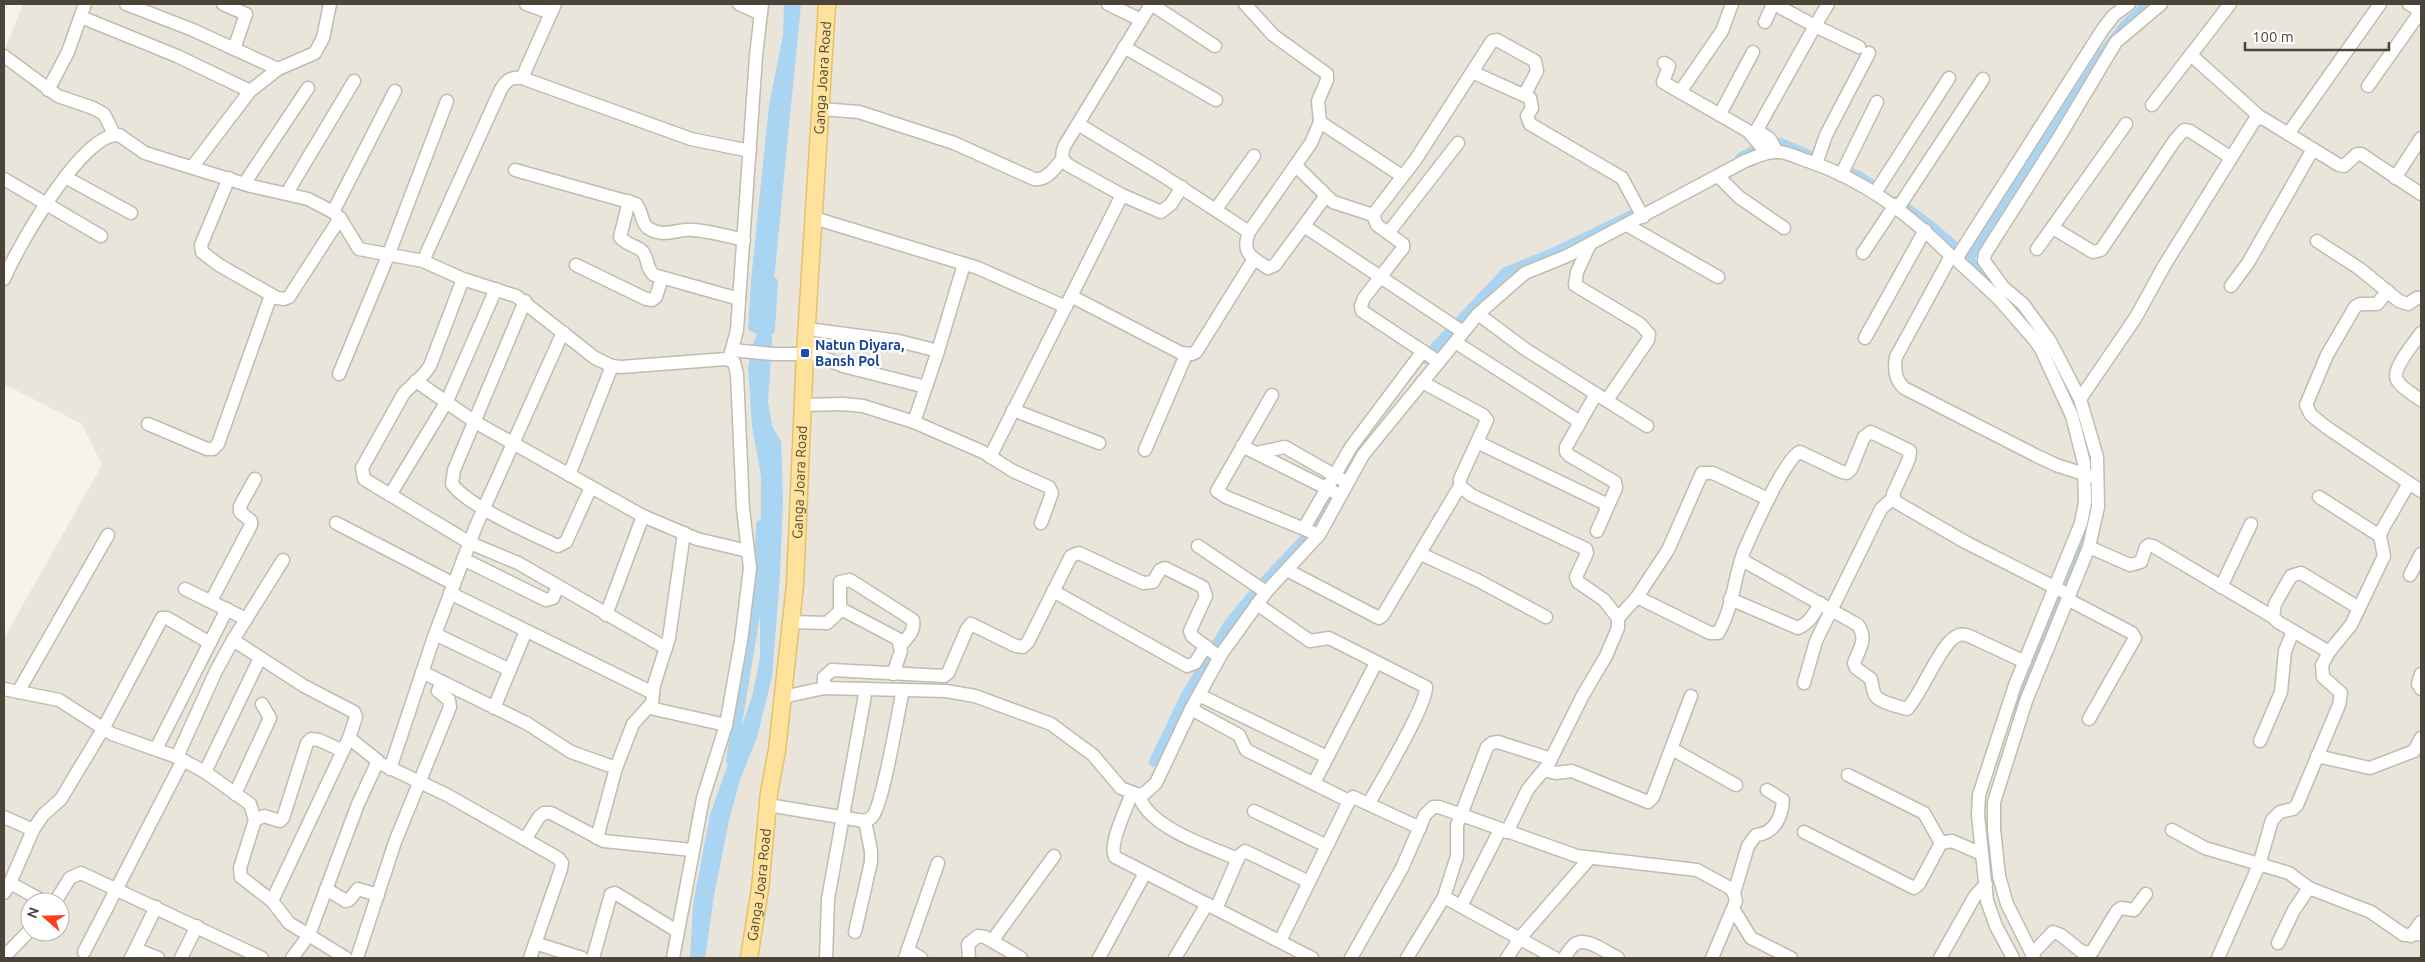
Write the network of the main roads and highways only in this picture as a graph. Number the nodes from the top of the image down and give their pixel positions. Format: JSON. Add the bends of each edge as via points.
{"nodes":[{"id":1,"x":827,"y":4,"type":"edge"},
{"id":2,"x":749,"y":958,"type":"edge"}],
"edges":[{"from":1,"to":2,"type":"main road","name":"Ganga Joara Road","via":[[802,405],[795,585]]}]}
